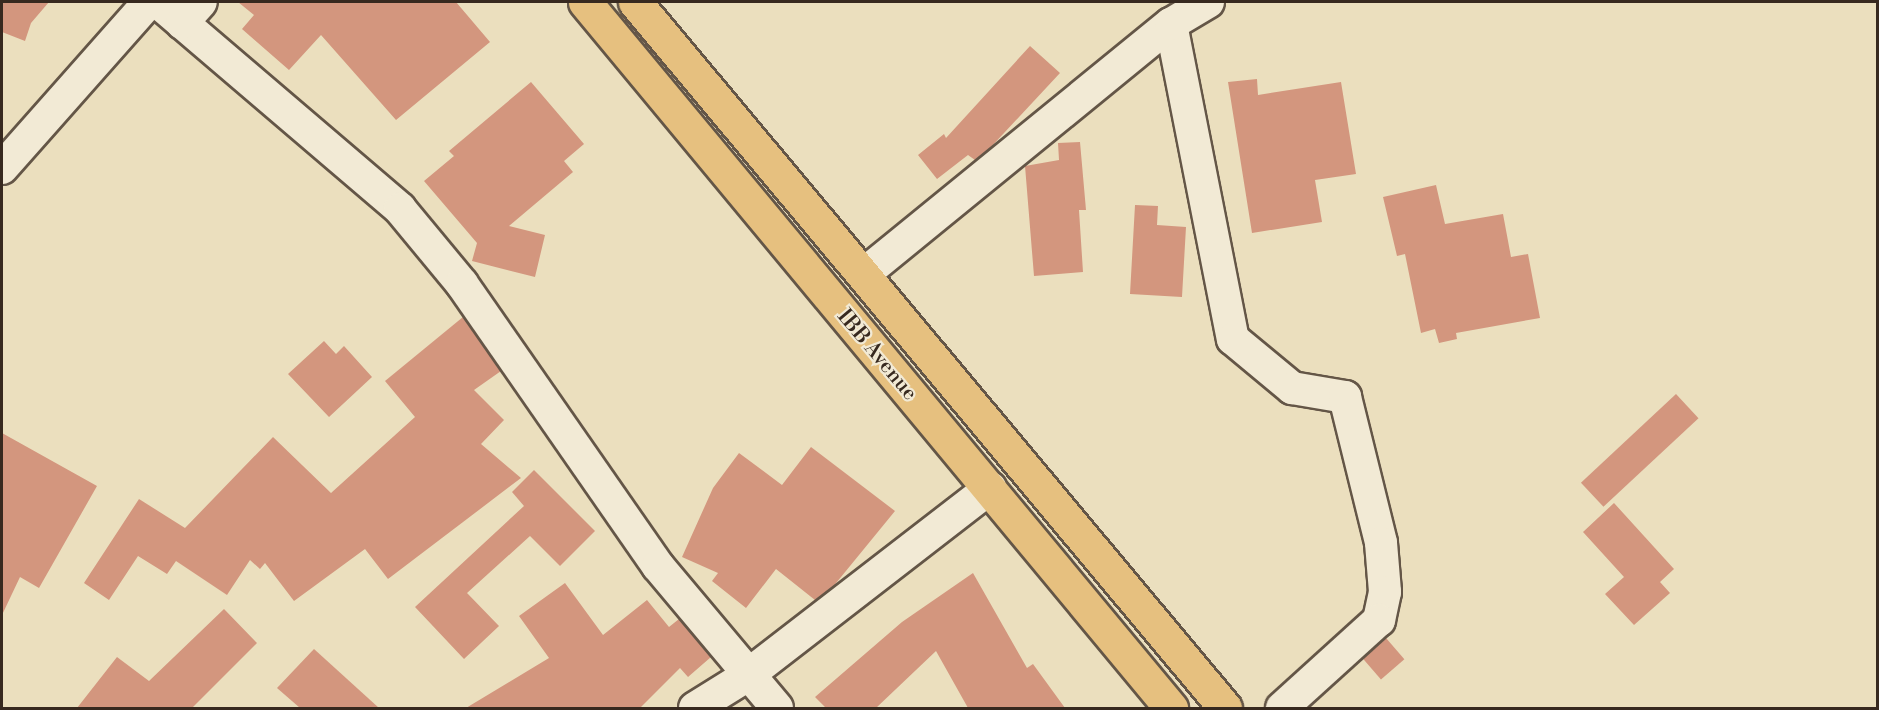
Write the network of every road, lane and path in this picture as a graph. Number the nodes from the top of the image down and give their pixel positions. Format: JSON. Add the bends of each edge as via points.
{"nodes":[{"id":1,"x":149,"y":2,"type":"edge"},
{"id":2,"x":158,"y":2,"type":"edge"},
{"id":3,"x":585,"y":2,"type":"edge"},
{"id":4,"x":635,"y":2,"type":"edge"},
{"id":5,"x":1208,"y":2,"type":"edge"},
{"id":6,"x":191,"y":12,"type":"edge"},
{"id":7,"x":1170,"y":24,"type":"junction"},
{"id":8,"x":2,"y":168,"type":"edge"},
{"id":9,"x":864,"y":273,"type":"junction"},
{"id":10,"x":990,"y":488,"type":"junction"},
{"id":11,"x":748,"y":675,"type":"junction"},
{"id":12,"x":695,"y":708,"type":"edge"},
{"id":13,"x":777,"y":708,"type":"edge"},
{"id":14,"x":1171,"y":708,"type":"edge"},
{"id":15,"x":1225,"y":708,"type":"edge"},
{"id":16,"x":1281,"y":708,"type":"edge"}],
"edges":[{"from":1,"to":8,"type":"street"},
{"from":2,"to":6,"type":"street"},
{"from":3,"to":10,"type":"main road","name":"IBB Avenue"},
{"from":4,"to":9,"type":"main road"},
{"from":5,"to":7,"type":"street"},
{"from":6,"to":11,"type":"street","via":[[400,208],[462,284],[658,566]]},
{"from":7,"to":9,"type":"street"},
{"from":7,"to":16,"type":"street","via":[[1233,339],[1292,388],[1346,397],[1381,543],[1384,592],[1379,620]]},
{"from":9,"to":15,"type":"main road"},
{"from":10,"to":11,"type":"street"},
{"from":10,"to":14,"type":"main road","name":"IBB Avenue"},
{"from":11,"to":12,"type":"street"},
{"from":11,"to":13,"type":"street"}]}
